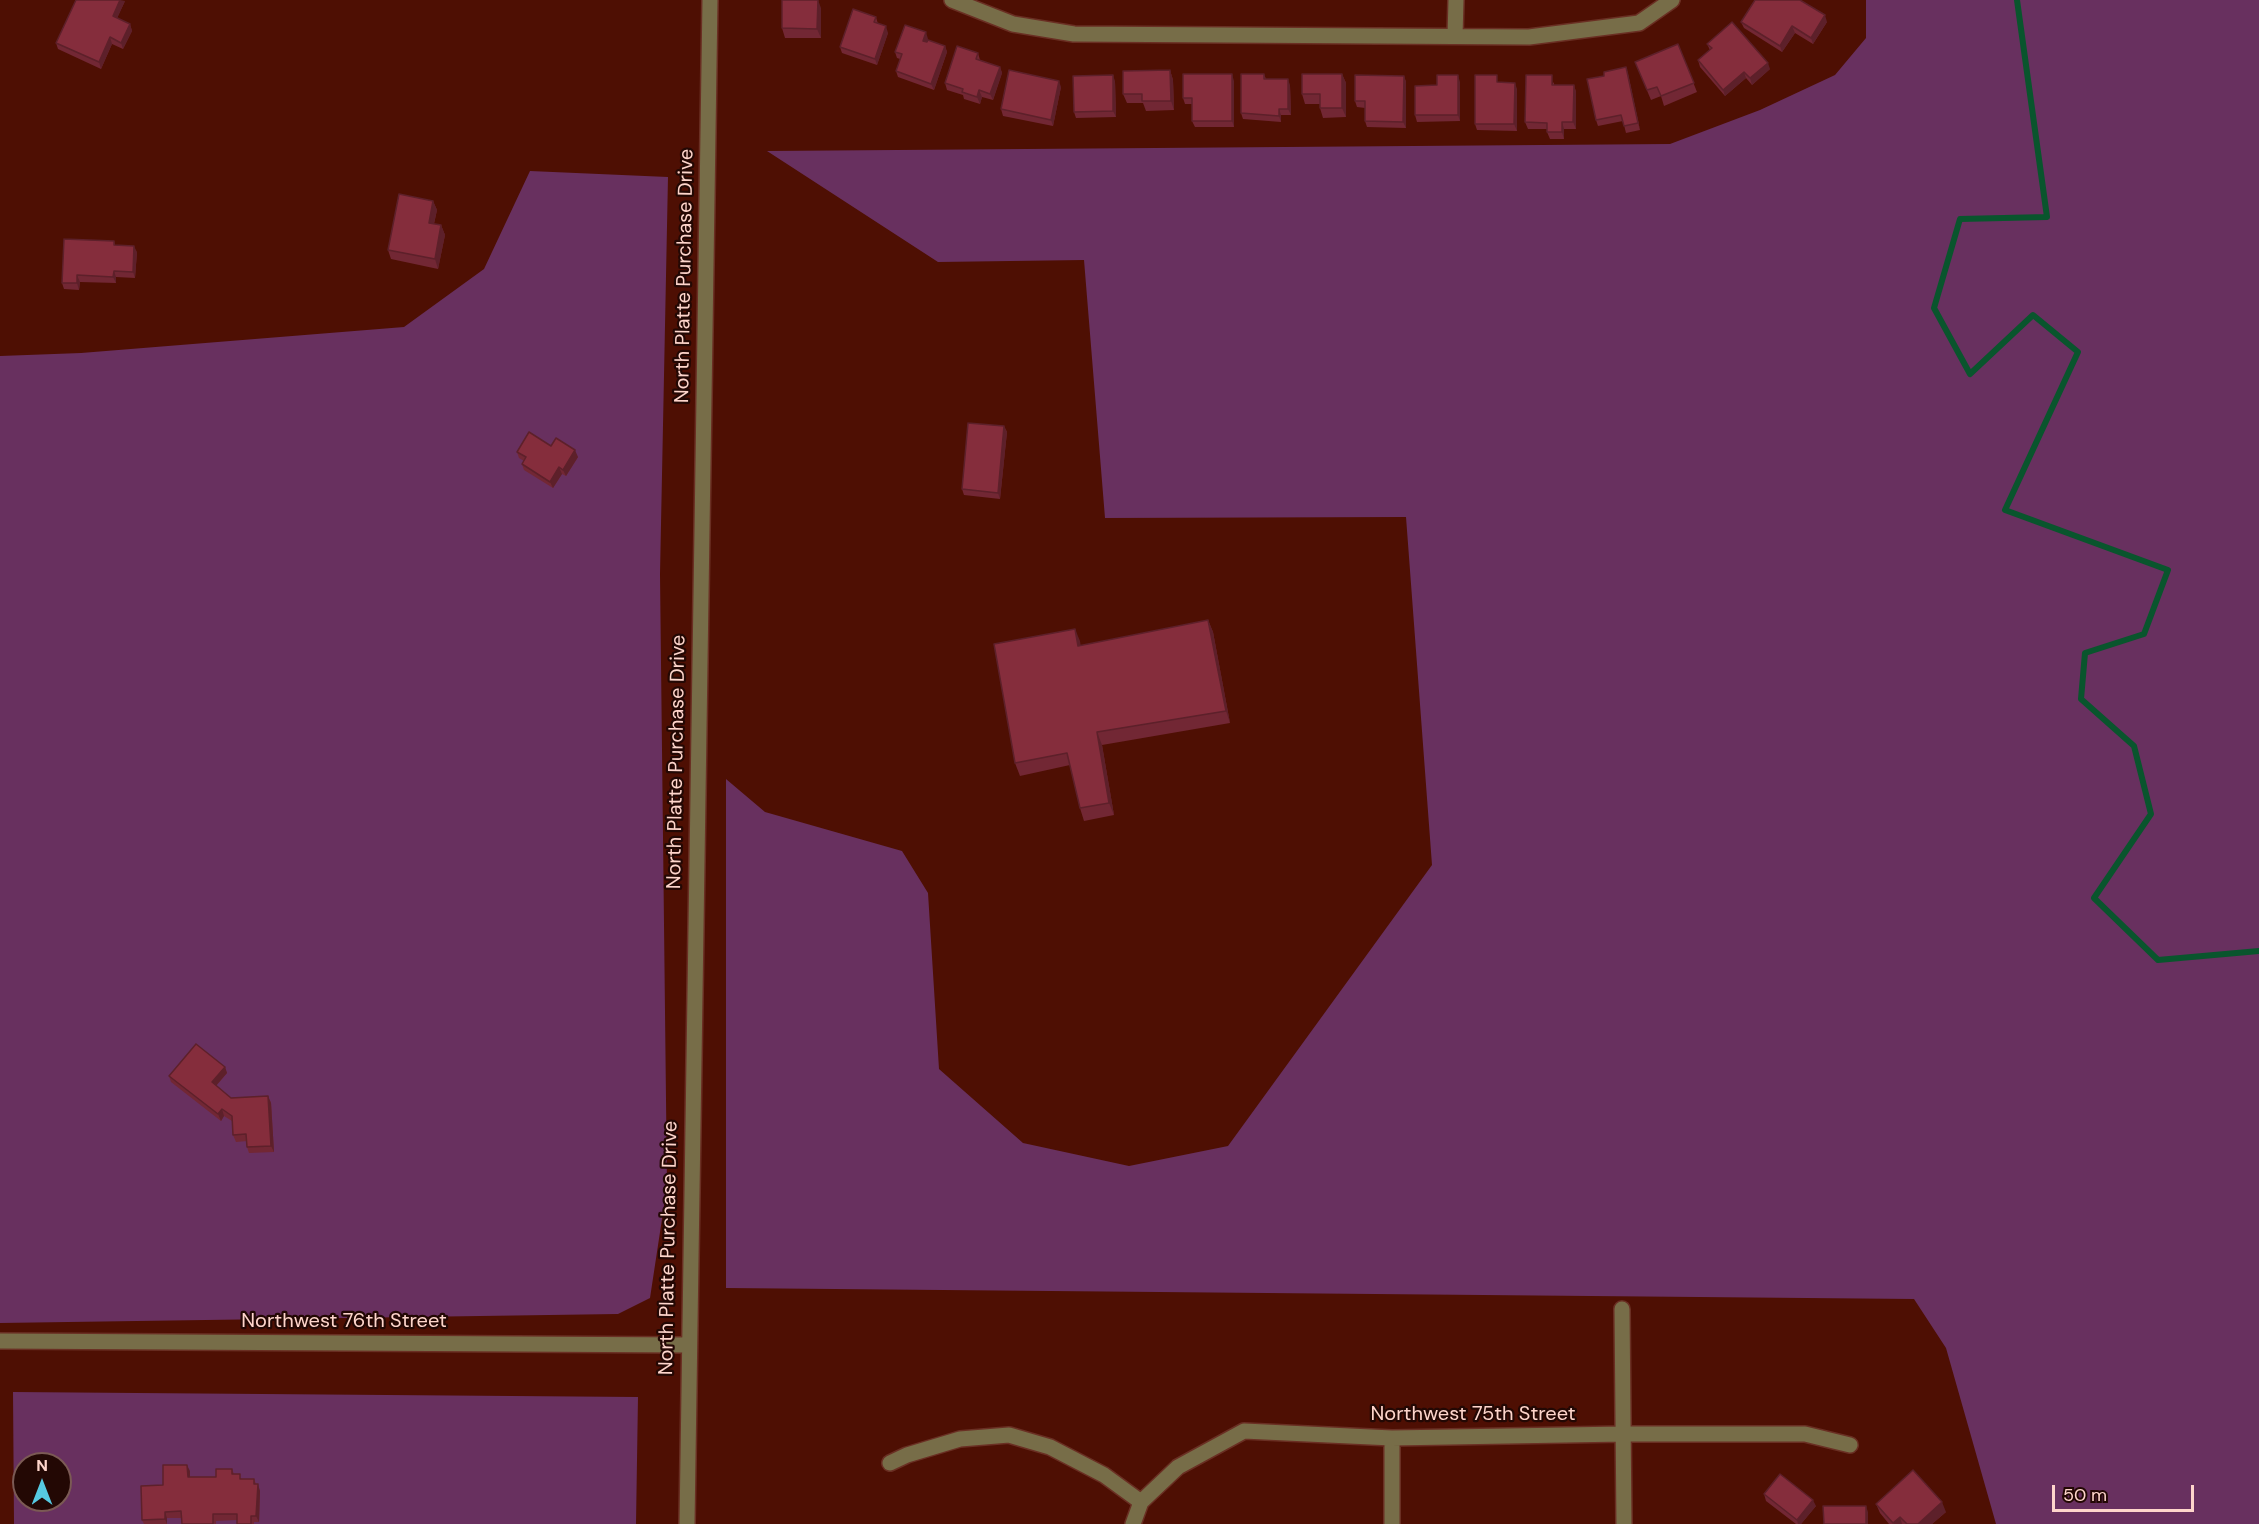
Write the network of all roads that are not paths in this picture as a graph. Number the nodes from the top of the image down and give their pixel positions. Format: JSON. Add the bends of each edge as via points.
{"nodes":[{"id":1,"x":710,"y":0,"type":"edge"},
{"id":2,"x":952,"y":0,"type":"edge"},
{"id":3,"x":1456,"y":0,"type":"edge"},
{"id":4,"x":1672,"y":0,"type":"edge"},
{"id":5,"x":1455,"y":36,"type":"junction"},
{"id":6,"x":1622,"y":1309,"type":"dead end"},
{"id":7,"x":0,"y":1341,"type":"edge"},
{"id":8,"x":688,"y":1345,"type":"junction"},
{"id":9,"x":1623,"y":1434,"type":"junction"},
{"id":10,"x":1392,"y":1438,"type":"junction"},
{"id":11,"x":1850,"y":1445,"type":"dead end"},
{"id":12,"x":890,"y":1463,"type":"dead end"},
{"id":13,"x":1141,"y":1502,"type":"junction"},
{"id":14,"x":687,"y":1524,"type":"edge"},
{"id":15,"x":1134,"y":1524,"type":"edge"},
{"id":16,"x":1392,"y":1524,"type":"edge"},
{"id":17,"x":1624,"y":1524,"type":"edge"}],
"edges":[{"from":1,"to":8,"type":"street","name":"North Platte Purchase Drive"},
{"from":2,"to":5,"type":"street","via":[[1013,24],[1074,34]]},
{"from":3,"to":5,"type":"street"},
{"from":4,"to":5,"type":"street","via":[[1639,23],[1529,37]]},
{"from":6,"to":9,"type":"street"},
{"from":7,"to":8,"type":"street","name":"Northwest 76th Street"},
{"from":8,"to":14,"type":"street","name":"North Platte Purchase Drive"},
{"from":9,"to":10,"type":"street","name":"Northwest 75th Street"},
{"from":9,"to":11,"type":"street","name":"Northwest 75th Street","via":[[1805,1434]]},
{"from":9,"to":17,"type":"street"},
{"from":10,"to":13,"type":"street","name":"Northwest 75th Street","via":[[1244,1431],[1178,1467]]},
{"from":10,"to":16,"type":"street"},
{"from":12,"to":13,"type":"street","via":[[960,1439],[1009,1435],[1050,1447],[1104,1475]]},
{"from":13,"to":15,"type":"street","name":"Northwest 75th Street"}]}
